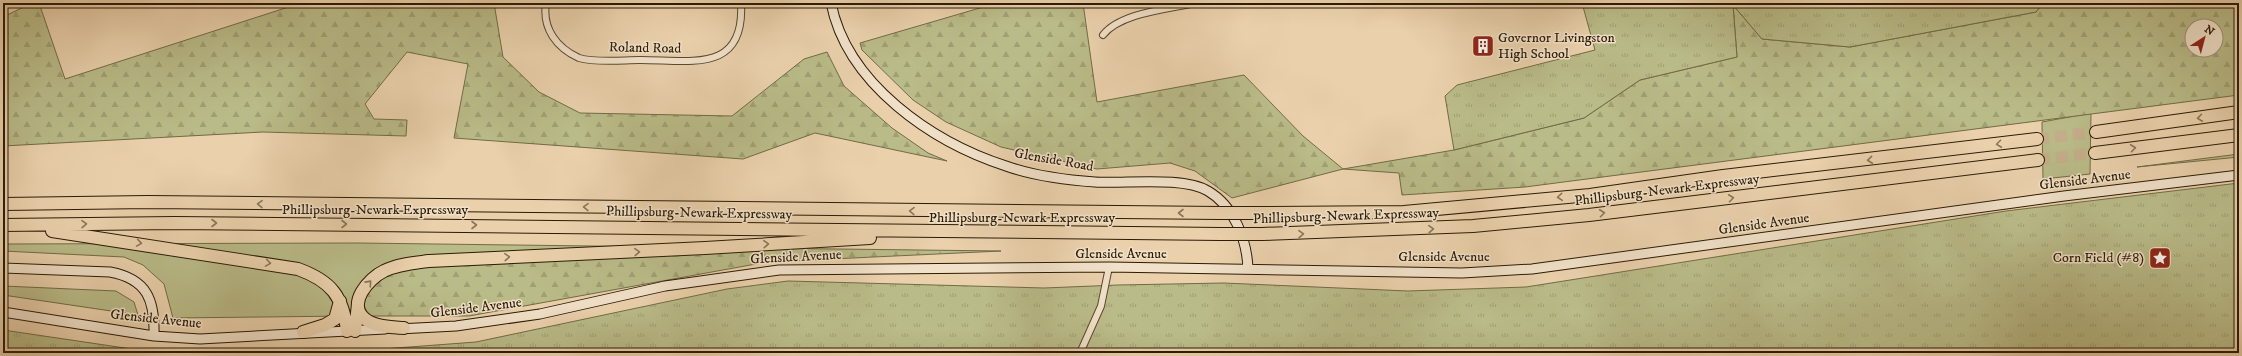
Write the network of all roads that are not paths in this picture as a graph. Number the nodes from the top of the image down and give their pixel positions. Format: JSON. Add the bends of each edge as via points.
{"nodes":[{"id":1,"x":546,"y":3,"type":"edge"},
{"id":2,"x":741,"y":3,"type":"edge"},
{"id":3,"x":831,"y":3,"type":"edge"},
{"id":4,"x":1195,"y":3,"type":"edge"},
{"id":5,"x":1103,"y":35,"type":"dead end"},
{"id":6,"x":2239,"y":112,"type":"edge"},
{"id":7,"x":2096,"y":132,"type":"tunnel mouth"},
{"id":8,"x":2239,"y":135,"type":"edge"},
{"id":9,"x":2037,"y":139,"type":"tunnel mouth"},
{"id":10,"x":2095,"y":153,"type":"tunnel mouth"},
{"id":11,"x":2038,"y":160,"type":"tunnel mouth"},
{"id":12,"x":2239,"y":175,"type":"edge"},
{"id":13,"x":3,"y":204,"type":"edge"},
{"id":14,"x":3,"y":225,"type":"edge"},
{"id":15,"x":3,"y":228,"type":"edge"},
{"id":16,"x":953,"y":232,"type":"junction"},
{"id":17,"x":1109,"y":267,"type":"junction"},
{"id":18,"x":3,"y":268,"type":"edge"},
{"id":19,"x":1248,"y":269,"type":"junction"},
{"id":20,"x":340,"y":301,"type":"junction"},
{"id":21,"x":358,"y":302,"type":"junction"},
{"id":22,"x":3,"y":312,"type":"edge"},
{"id":23,"x":404,"y":328,"type":"junction"},
{"id":24,"x":351,"y":331,"type":"junction"},
{"id":25,"x":303,"y":332,"type":"junction"},
{"id":26,"x":154,"y":336,"type":"junction"},
{"id":27,"x":1080,"y":353,"type":"edge"}],
"edges":[{"from":1,"to":2,"type":"street","name":"Roland Road","via":[[545,17],[552,36],[566,51],[579,58],[700,60],[722,54],[735,42],[741,28]]},
{"from":3,"to":19,"type":"main road","name":"Glenside Road","via":[[841,36],[866,77],[921,124],[1006,167],[1035,174],[1096,182],[1181,183],[1208,190],[1219,199],[1240,229]]},
{"from":4,"to":5,"type":"street","via":[[1120,21],[1108,28]]},
{"from":6,"to":7,"type":"highway","one_way":true},
{"from":10,"to":8,"type":"highway","one_way":true},
{"from":9,"to":13,"type":"highway","name":"Phillipsburg-Newark Expressway","one_way":true,"bridge":true,"via":[[1724,176],[1590,195],[1404,212],[1220,213],[148,202]]},
{"from":16,"to":11,"type":"highway","name":"Phillipsburg-Newark Expressway","one_way":true,"bridge":true,"via":[[1262,234],[1473,226],[1597,214]]},
{"from":12,"to":19,"type":"main road","name":"Glenside Avenue","via":[[2056,197],[1532,269],[1462,273]]},
{"from":14,"to":16,"type":"highway","name":"Phillipsburg-Newark Expressway","one_way":true,"via":[[174,223]]},
{"from":15,"to":20,"type":"highway","one_way":true,"via":[[64,232],[286,266],[318,278],[332,289]]},
{"from":21,"to":16,"type":"highway","one_way":true,"via":[[360,294],[370,282],[384,271],[405,264],[429,261],[705,248]]},
{"from":17,"to":19,"type":"main road","name":"Glenside Avenue"},
{"from":17,"to":23,"type":"main road","name":"Glenside Avenue","via":[[780,270],[665,286],[540,314],[456,326]]},
{"from":17,"to":27,"type":"street","via":[[1101,306]]},
{"from":18,"to":26,"type":"main road","via":[[122,274],[141,286],[148,295],[154,315]]},
{"from":20,"to":24,"type":"highway"},
{"from":20,"to":25,"type":"highway","via":[[334,319],[325,325]]},
{"from":21,"to":23,"type":"highway","via":[[361,313],[369,322]]},
{"from":21,"to":24,"type":"highway"},
{"from":22,"to":26,"type":"main road","name":"Glenside Avenue"},
{"from":23,"to":24,"type":"main road","name":"Glenside Avenue"},
{"from":24,"to":25,"type":"main road","name":"Glenside Avenue"},
{"from":25,"to":26,"type":"main road","name":"Glenside Avenue","via":[[200,339]]}]}
